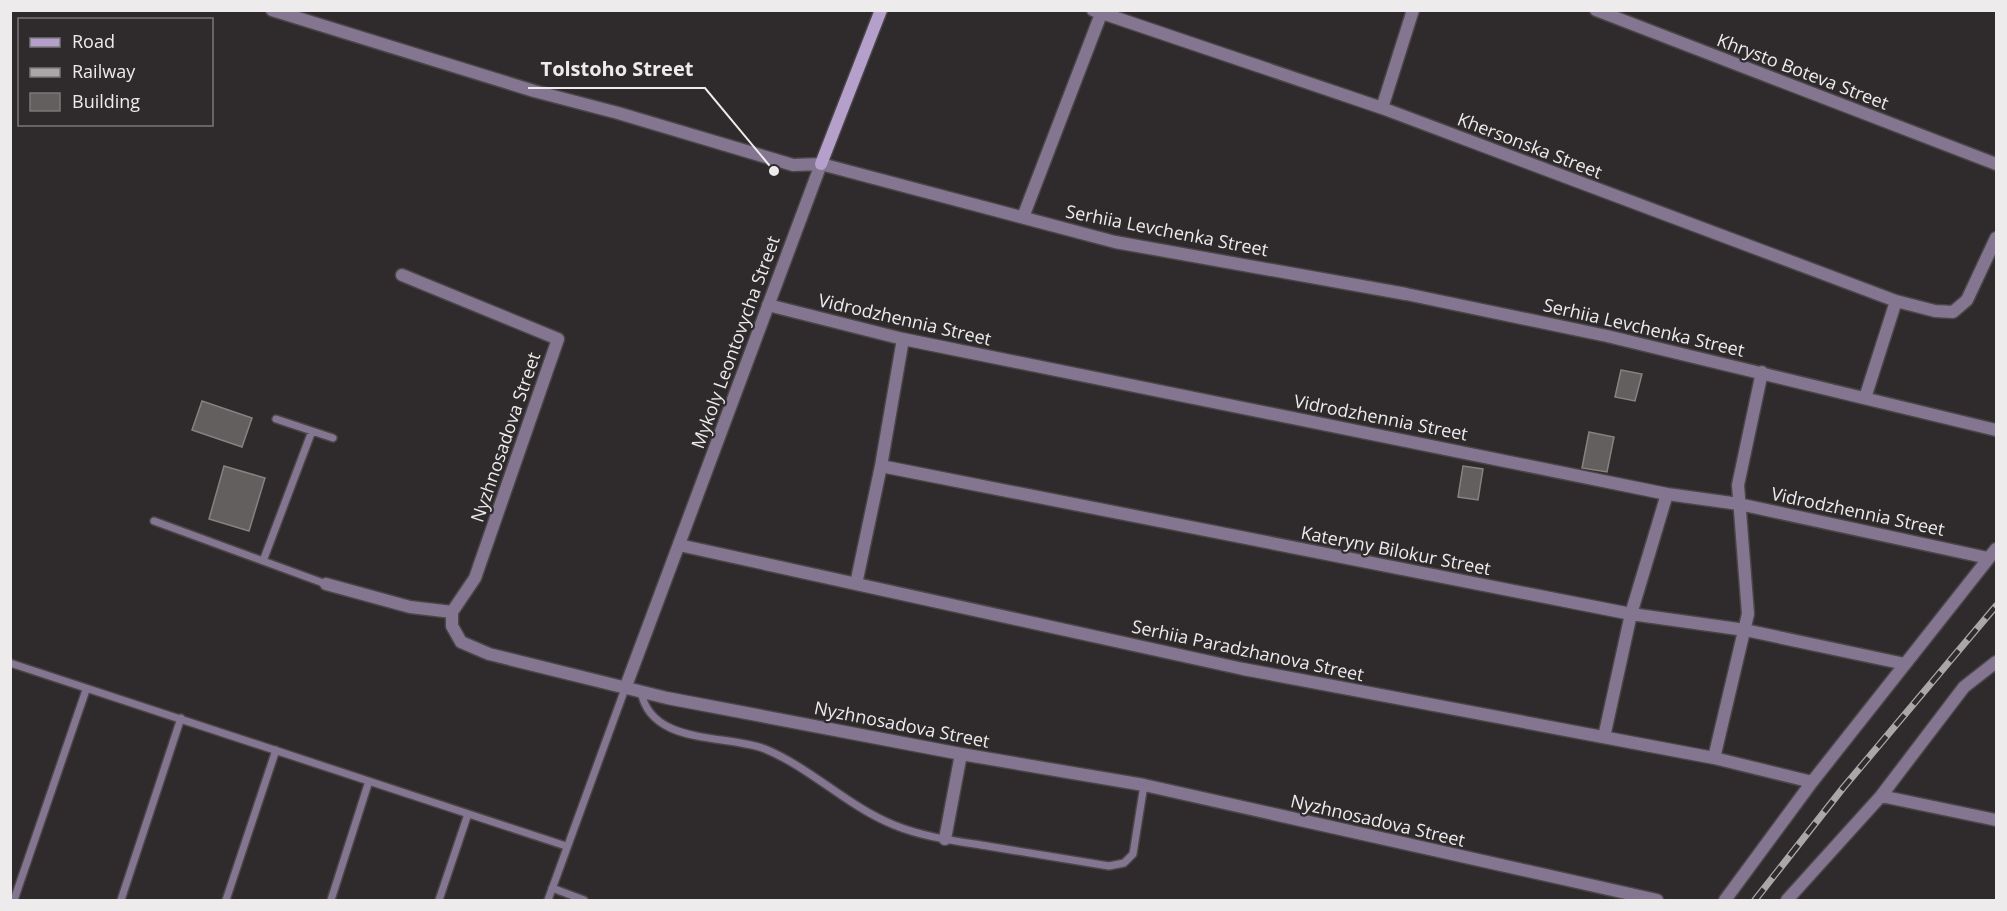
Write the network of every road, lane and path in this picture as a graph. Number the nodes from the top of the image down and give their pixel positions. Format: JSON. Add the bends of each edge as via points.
{"nodes":[{"id":1,"x":272,"y":10,"type":"edge"},
{"id":2,"x":880,"y":10,"type":"edge"},
{"id":3,"x":1413,"y":10,"type":"edge"},
{"id":4,"x":1596,"y":10,"type":"edge"},
{"id":5,"x":1097,"y":12,"type":"edge"},
{"id":6,"x":1382,"y":108,"type":"junction"},
{"id":7,"x":821,"y":164,"type":"junction"},
{"id":8,"x":1996,"y":164,"type":"edge"},
{"id":9,"x":1023,"y":217,"type":"junction"},
{"id":10,"x":1996,"y":238,"type":"edge"},
{"id":11,"x":402,"y":276,"type":"dead end"},
{"id":12,"x":1896,"y":302,"type":"junction"},
{"id":13,"x":768,"y":306,"type":"junction"},
{"id":14,"x":903,"y":339,"type":"junction"},
{"id":15,"x":1762,"y":372,"type":"junction"},
{"id":16,"x":1865,"y":398,"type":"junction"},
{"id":17,"x":276,"y":419,"type":"dead end"},
{"id":18,"x":1996,"y":430,"type":"edge"},
{"id":19,"x":312,"y":431,"type":"junction"},
{"id":20,"x":333,"y":438,"type":"dead end"},
{"id":21,"x":881,"y":466,"type":"junction"},
{"id":22,"x":1667,"y":494,"type":"junction"},
{"id":23,"x":1739,"y":504,"type":"junction"},
{"id":24,"x":154,"y":521,"type":"dead end"},
{"id":25,"x":679,"y":545,"type":"junction"},
{"id":26,"x":1992,"y":553,"type":"edge"},
{"id":27,"x":263,"y":561,"type":"junction"},
{"id":28,"x":326,"y":584,"type":"joint"},
{"id":29,"x":856,"y":584,"type":"junction"},
{"id":30,"x":452,"y":612,"type":"junction"},
{"id":31,"x":1631,"y":614,"type":"junction"},
{"id":32,"x":1745,"y":630,"type":"junction"},
{"id":33,"x":1996,"y":662,"type":"edge"},
{"id":34,"x":10,"y":663,"type":"edge"},
{"id":35,"x":1905,"y":664,"type":"junction"},
{"id":36,"x":626,"y":686,"type":"junction"},
{"id":37,"x":86,"y":690,"type":"junction"},
{"id":38,"x":641,"y":691,"type":"junction"},
{"id":39,"x":181,"y":718,"type":"junction"},
{"id":40,"x":1604,"y":737,"type":"junction"},
{"id":41,"x":276,"y":750,"type":"junction"},
{"id":42,"x":961,"y":754,"type":"junction"},
{"id":43,"x":1714,"y":758,"type":"junction"},
{"id":44,"x":369,"y":781,"type":"junction"},
{"id":45,"x":1812,"y":782,"type":"junction"},
{"id":46,"x":1144,"y":785,"type":"junction"},
{"id":47,"x":1881,"y":796,"type":"junction"},
{"id":48,"x":468,"y":814,"type":"junction"},
{"id":49,"x":1996,"y":820,"type":"edge"},
{"id":50,"x":945,"y":839,"type":"junction"},
{"id":51,"x":567,"y":846,"type":"junction"},
{"id":52,"x":552,"y":888,"type":"junction"},
{"id":53,"x":14,"y":900,"type":"edge"},
{"id":54,"x":121,"y":900,"type":"edge"},
{"id":55,"x":226,"y":900,"type":"edge"},
{"id":56,"x":331,"y":900,"type":"edge"},
{"id":57,"x":439,"y":900,"type":"edge"},
{"id":58,"x":548,"y":900,"type":"edge"},
{"id":59,"x":584,"y":900,"type":"edge"},
{"id":60,"x":1657,"y":900,"type":"edge"},
{"id":61,"x":1725,"y":900,"type":"edge"},
{"id":62,"x":1787,"y":900,"type":"edge"}],
"edges":[{"from":1,"to":7,"type":"street","name":"Serhiia Levchenka Street","via":[[793,165]]},
{"from":2,"to":7,"type":"street","name":"Mykoly Leontovycha Street"},
{"from":3,"to":6,"type":"street"},
{"from":4,"to":8,"type":"street","name":"Khrysto Boteva Street"},
{"from":5,"to":6,"type":"street","name":"Khersonska Street"},
{"from":5,"to":9,"type":"street"},
{"from":6,"to":12,"type":"street","name":"Khersonska Street"},
{"from":7,"to":9,"type":"street","name":"Serhiia Levchenka Street"},
{"from":7,"to":13,"type":"street","name":"Mykoly Leontovycha Street"},
{"from":9,"to":15,"type":"street","name":"Serhiia Levchenka Street","via":[[1115,242],[1406,294]]},
{"from":10,"to":12,"type":"street","name":"Khersonska Street","via":[[1967,300],[1953,312],[1935,312]]},
{"from":11,"to":30,"type":"street","name":"Nyzhnosadova Street","via":[[558,339],[475,578]]},
{"from":12,"to":16,"type":"street"},
{"from":13,"to":14,"type":"street","name":"Vidrodzhennia Street"},
{"from":13,"to":25,"type":"street","name":"Mykoly Leontovycha Street"},
{"from":14,"to":21,"type":"street"},
{"from":14,"to":22,"type":"street","name":"Vidrodzhennia Street"},
{"from":15,"to":16,"type":"street","name":"Serhiia Levchenka Street"},
{"from":15,"to":23,"type":"street","via":[[1738,485]]},
{"from":16,"to":18,"type":"street","name":"Serhiia Levchenka Street"},
{"from":17,"to":19,"type":"lane"},
{"from":19,"to":20,"type":"lane"},
{"from":19,"to":27,"type":"lane"},
{"from":21,"to":29,"type":"street"},
{"from":21,"to":31,"type":"street","name":"Kateryny Bilokur Street"},
{"from":22,"to":23,"type":"street","name":"Vidrodzhennia Street"},
{"from":22,"to":31,"type":"street"},
{"from":23,"to":26,"type":"street","name":"Vidrodzhennia Street"},
{"from":23,"to":32,"type":"street","via":[[1748,614]]},
{"from":24,"to":27,"type":"lane"},
{"from":25,"to":29,"type":"street","name":"Serhiia Paradzhanova Street"},
{"from":25,"to":36,"type":"street","name":"Mykoly Leontovycha Street"},
{"from":26,"to":35,"type":"street"},
{"from":27,"to":28,"type":"lane"},
{"from":28,"to":30,"type":"street","via":[[410,607]]},
{"from":29,"to":40,"type":"street","name":"Serhiia Paradzhanova Street","via":[[1243,669]]},
{"from":30,"to":36,"type":"street","name":"Nyzhnosadova Street","via":[[452,626],[461,642],[489,654]]},
{"from":31,"to":32,"type":"street","name":"Kateryny Bilokur Street"},
{"from":31,"to":40,"type":"street"},
{"from":32,"to":35,"type":"street","name":"Kateryny Bilokur Street"},
{"from":32,"to":43,"type":"street"},
{"from":33,"to":47,"type":"street","via":[[1964,687]]},
{"from":34,"to":37,"type":"lane"},
{"from":35,"to":45,"type":"street"},
{"from":36,"to":38,"type":"street","name":"Nyzhnosadova Street"},
{"from":36,"to":51,"type":"lane"},
{"from":37,"to":39,"type":"lane"},
{"from":37,"to":53,"type":"lane"},
{"from":38,"to":42,"type":"street","name":"Nyzhnosadova Street"},
{"from":38,"to":50,"type":"lane","via":[[647,708],[672,727],[694,737],[761,747],[794,762],[896,826]]},
{"from":39,"to":41,"type":"lane"},
{"from":39,"to":54,"type":"lane"},
{"from":40,"to":43,"type":"street","name":"Serhiia Paradzhanova Street"},
{"from":41,"to":44,"type":"lane"},
{"from":41,"to":55,"type":"lane"},
{"from":42,"to":46,"type":"street","name":"Nyzhnosadova Street"},
{"from":42,"to":50,"type":"street"},
{"from":43,"to":45,"type":"street","name":"Serhiia Paradzhanova Street"},
{"from":44,"to":48,"type":"lane"},
{"from":44,"to":56,"type":"lane"},
{"from":45,"to":61,"type":"street"},
{"from":46,"to":50,"type":"lane","via":[[1133,854],[1124,863],[1109,866]]},
{"from":46,"to":60,"type":"street","name":"Nyzhnosadova Street"},
{"from":47,"to":49,"type":"street"},
{"from":47,"to":62,"type":"street"},
{"from":48,"to":51,"type":"lane"},
{"from":48,"to":57,"type":"lane"},
{"from":51,"to":52,"type":"lane"},
{"from":52,"to":58,"type":"lane"},
{"from":52,"to":59,"type":"lane"}]}
